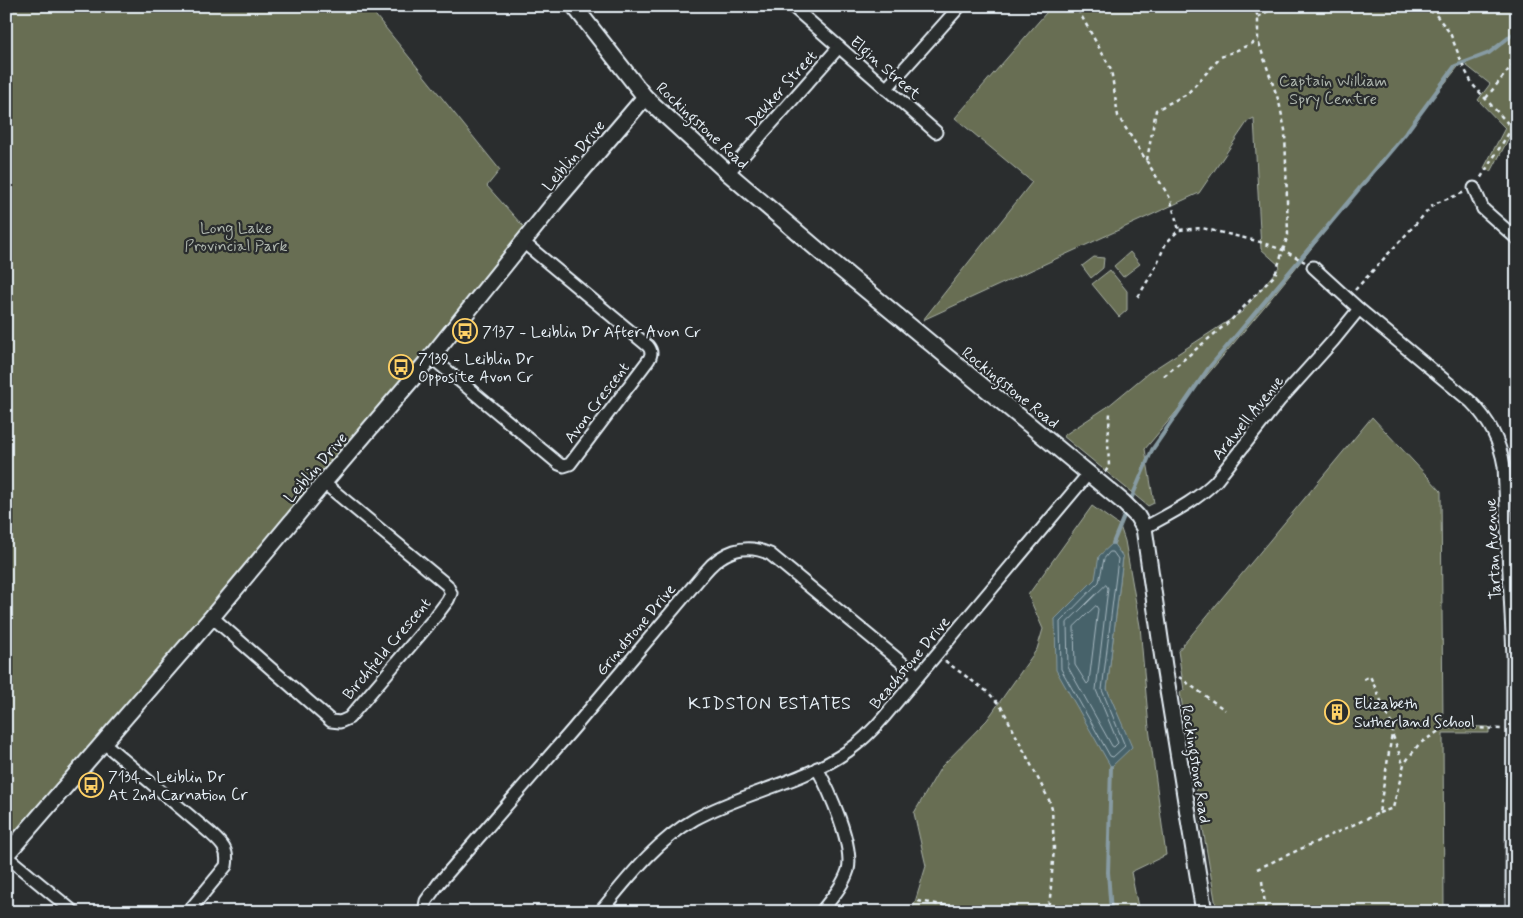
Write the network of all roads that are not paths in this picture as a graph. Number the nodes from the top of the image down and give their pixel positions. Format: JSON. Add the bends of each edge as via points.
{"nodes":[{"id":1,"x":574,"y":6,"type":"edge"},
{"id":2,"x":792,"y":6,"type":"edge"},
{"id":3,"x":960,"y":6,"type":"edge"},
{"id":4,"x":839,"y":48,"type":"junction"},
{"id":5,"x":886,"y":89,"type":"junction"},
{"id":6,"x":645,"y":97,"type":"junction"},
{"id":7,"x":936,"y":132,"type":"dead end"},
{"id":8,"x":728,"y":173,"type":"junction"},
{"id":9,"x":1474,"y":188,"type":"road end"},
{"id":10,"x":1517,"y":239,"type":"edge"},
{"id":11,"x":523,"y":242,"type":"junction"},
{"id":12,"x":1312,"y":267,"type":"dead end"},
{"id":13,"x":1359,"y":309,"type":"junction"},
{"id":14,"x":431,"y":357,"type":"junction"},
{"id":15,"x":1094,"y":477,"type":"junction"},
{"id":16,"x":324,"y":483,"type":"junction"},
{"id":17,"x":1144,"y":528,"type":"junction"},
{"id":18,"x":212,"y":618,"type":"junction"},
{"id":19,"x":1515,"y":655,"type":"edge"},
{"id":20,"x":918,"y":676,"type":"junction"},
{"id":21,"x":104,"y":743,"type":"junction"},
{"id":22,"x":818,"y":768,"type":"junction"},
{"id":23,"x":6,"y":856,"type":"edge"},
{"id":24,"x":1514,"y":889,"type":"edge"},
{"id":25,"x":74,"y":912,"type":"edge"},
{"id":26,"x":188,"y":912,"type":"edge"},
{"id":27,"x":424,"y":912,"type":"edge"},
{"id":28,"x":600,"y":912,"type":"edge"},
{"id":29,"x":821,"y":912,"type":"edge"},
{"id":30,"x":1204,"y":912,"type":"edge"},
{"id":31,"x":1512,"y":912,"type":"edge"}],
"edges":[{"from":1,"to":6,"type":"street","name":"Rockingstone Road"},
{"from":2,"to":4,"type":"street","name":"Elgin Street"},
{"from":3,"to":5,"type":"street"},
{"from":4,"to":5,"type":"street","name":"Elgin Street"},
{"from":4,"to":8,"type":"street","name":"Dekker Street"},
{"from":5,"to":7,"type":"street","name":"Elgin Street"},
{"from":6,"to":8,"type":"street","name":"Rockingstone Road"},
{"from":6,"to":11,"type":"street","name":"Leiblin Drive"},
{"from":8,"to":15,"type":"street","name":"Rockingstone Road"},
{"from":9,"to":10,"type":"street","via":[[1483,209]]},
{"from":11,"to":14,"type":"street","name":"Leiblin Drive"},
{"from":11,"to":14,"type":"street","name":"Avon Crescent","via":[[648,346],[651,352],[651,357],[570,464],[559,464]]},
{"from":12,"to":13,"type":"street","name":"Tartan Avenue"},
{"from":13,"to":17,"type":"street","name":"Ardwell Avenue","via":[[1279,401],[1216,481],[1190,503]]},
{"from":13,"to":19,"type":"street","name":"Tartan Avenue","via":[[1471,402],[1486,418],[1497,438],[1504,466]]},
{"from":14,"to":16,"type":"street","name":"Leiblin Drive"},
{"from":15,"to":17,"type":"street","name":"Rockingstone Road","via":[[1137,516]]},
{"from":15,"to":20,"type":"street","name":"Beachstone Drive"},
{"from":16,"to":18,"type":"street","name":"Leiblin Drive"},
{"from":16,"to":18,"type":"street","name":"Birchfield Crescent","via":[[447,585],[450,598],[436,616],[349,718],[340,722],[331,721]]},
{"from":17,"to":30,"type":"street","name":"Rockingstone Road"},
{"from":18,"to":21,"type":"street","name":"Leiblin Drive"},
{"from":19,"to":24,"type":"street","name":"Tartan Avenue","via":[[1512,730]]},
{"from":20,"to":22,"type":"street","name":"Beachstone Drive","via":[[861,741]]},
{"from":20,"to":27,"type":"street","name":"Grindstone Drive","via":[[770,554],[747,548],[724,554],[714,561],[435,888],[426,901]]},
{"from":21,"to":23,"type":"street","name":"Leiblin Drive"},
{"from":21,"to":26,"type":"street","via":[[225,848],[226,866]]},
{"from":22,"to":28,"type":"street","name":"Beachstone Drive","via":[[724,806],[680,829],[643,862]]},
{"from":22,"to":29,"type":"street","via":[[844,834],[849,857],[844,879]]},
{"from":23,"to":25,"type":"street"},
{"from":24,"to":31,"type":"street","name":"Tartan Avenue"}]}
